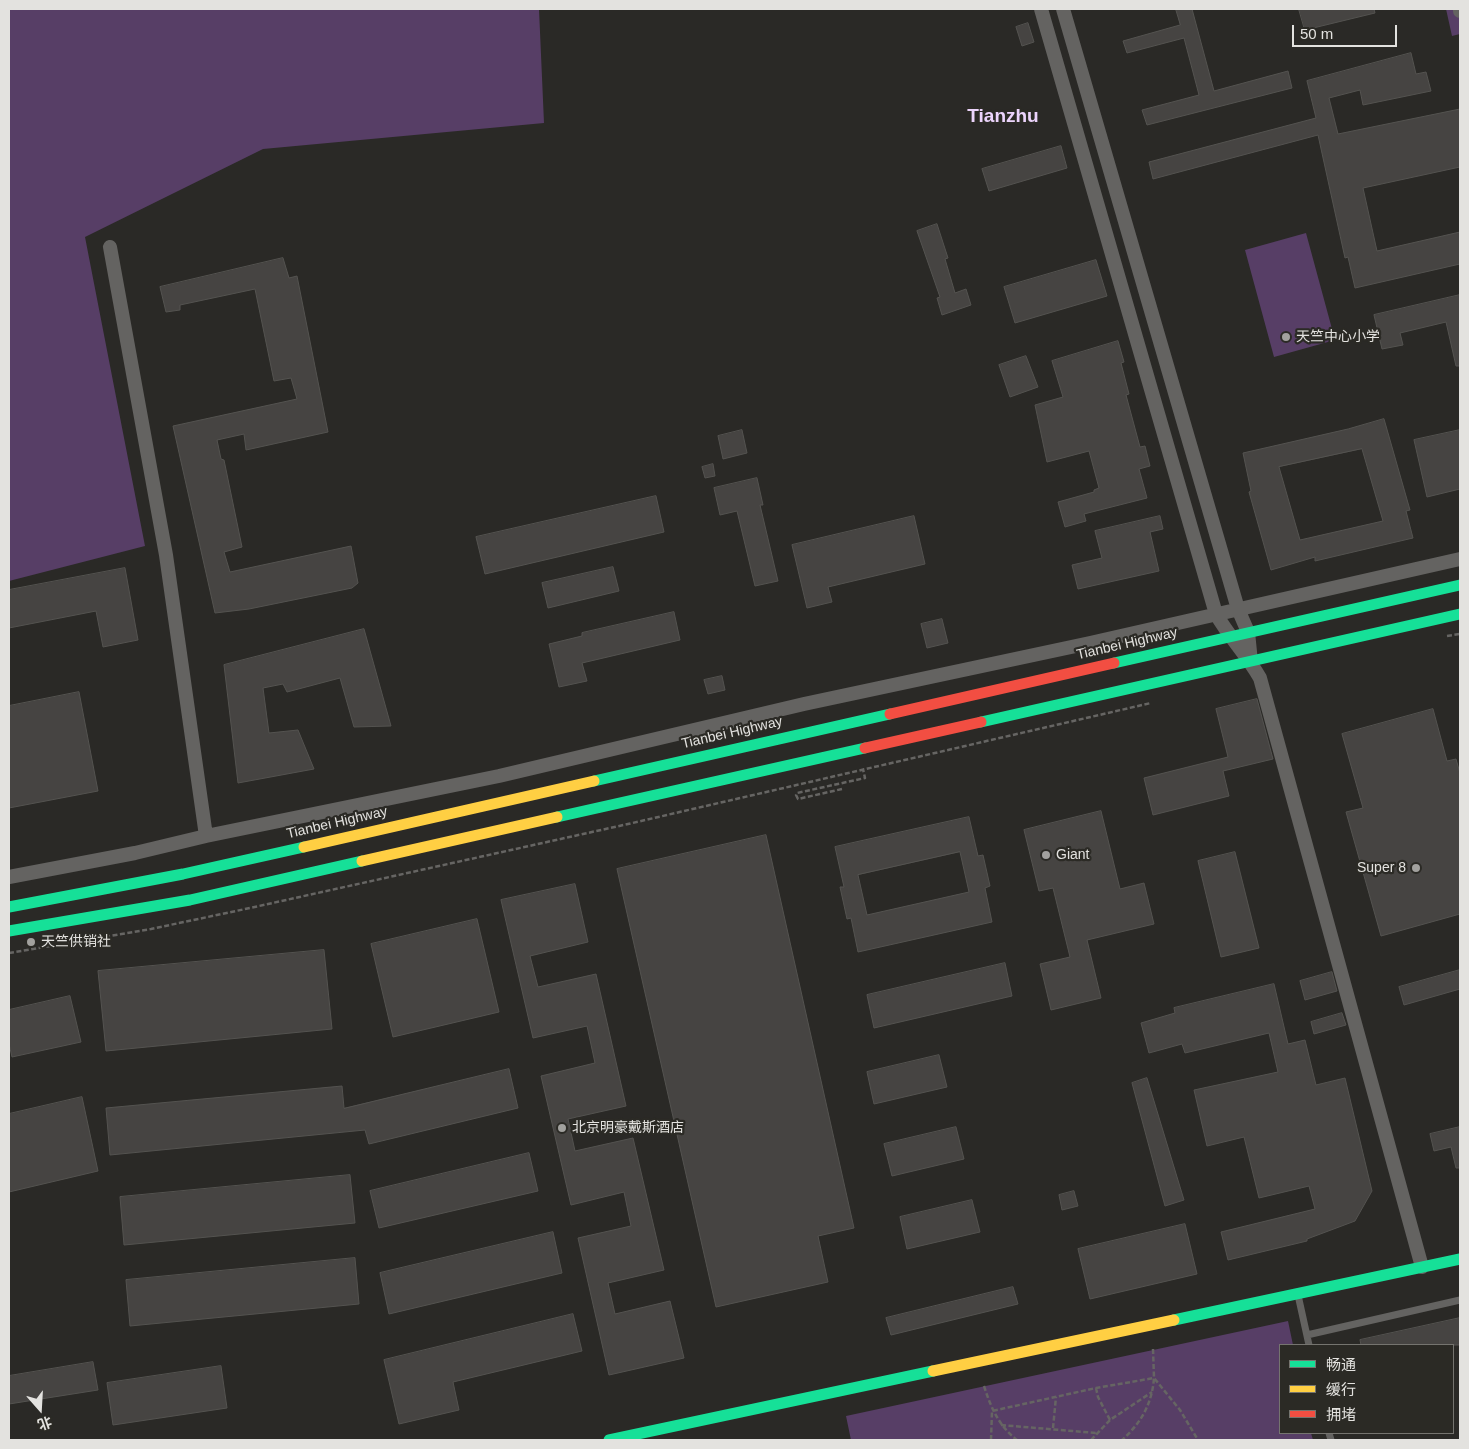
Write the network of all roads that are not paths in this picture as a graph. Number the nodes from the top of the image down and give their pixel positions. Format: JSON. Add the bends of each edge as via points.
{"nodes":[{"id":1,"x":1041,"y":9,"type":"edge"},
{"id":2,"x":1063,"y":9,"type":"edge"},
{"id":3,"x":110,"y":246,"type":"dead end"},
{"id":4,"x":1460,"y":559,"type":"edge"},
{"id":5,"x":1460,"y":585,"type":"edge"},
{"id":6,"x":1238,"y":609,"type":"junction"},
{"id":7,"x":1216,"y":614,"type":"junction"},
{"id":8,"x":1460,"y":614,"type":"edge"},
{"id":9,"x":1248,"y":632,"type":"junction"},
{"id":10,"x":1229,"y":636,"type":"junction"},
{"id":11,"x":1251,"y":662,"type":"junction"},
{"id":12,"x":206,"y":836,"type":"junction"},
{"id":13,"x":9,"y":877,"type":"edge"},
{"id":14,"x":9,"y":907,"type":"edge"},
{"id":15,"x":9,"y":931,"type":"edge"},
{"id":16,"x":1460,"y":1259,"type":"edge"},
{"id":17,"x":1422,"y":1267,"type":"junction"},
{"id":18,"x":1297,"y":1292,"type":"junction"},
{"id":19,"x":1460,"y":1300,"type":"edge"},
{"id":20,"x":1307,"y":1335,"type":"junction"},
{"id":21,"x":1309,"y":1344,"type":"edge"},
{"id":22,"x":609,"y":1440,"type":"edge"}],
"edges":[{"from":1,"to":7,"type":"street"},
{"from":2,"to":6,"type":"street"},
{"from":3,"to":12,"type":"street","via":[[166,555]]},
{"from":4,"to":6,"type":"street"},
{"from":5,"to":9,"type":"main road","name":"Tianbei Highway"},
{"from":6,"to":7,"type":"street"},
{"from":6,"to":9,"type":"street"},
{"from":7,"to":10,"type":"street"},
{"from":7,"to":12,"type":"street","via":[[804,704],[499,776]]},
{"from":8,"to":11,"type":"main road"},
{"from":9,"to":10,"type":"main road","name":"Tianbei Highway"},
{"from":9,"to":11,"type":"street"},
{"from":10,"to":11,"type":"street"},
{"from":10,"to":14,"type":"main road","name":"Tianbei Highway","via":[[183,874]]},
{"from":11,"to":15,"type":"main road","via":[[190,900]]},
{"from":11,"to":17,"type":"street","via":[[1260,678]]},
{"from":12,"to":13,"type":"street"},
{"from":16,"to":17,"type":"main road"},
{"from":17,"to":18,"type":"main road"},
{"from":18,"to":20,"type":"lane"},
{"from":18,"to":22,"type":"main road"},
{"from":19,"to":20,"type":"lane"},
{"from":20,"to":21,"type":"lane"}]}
